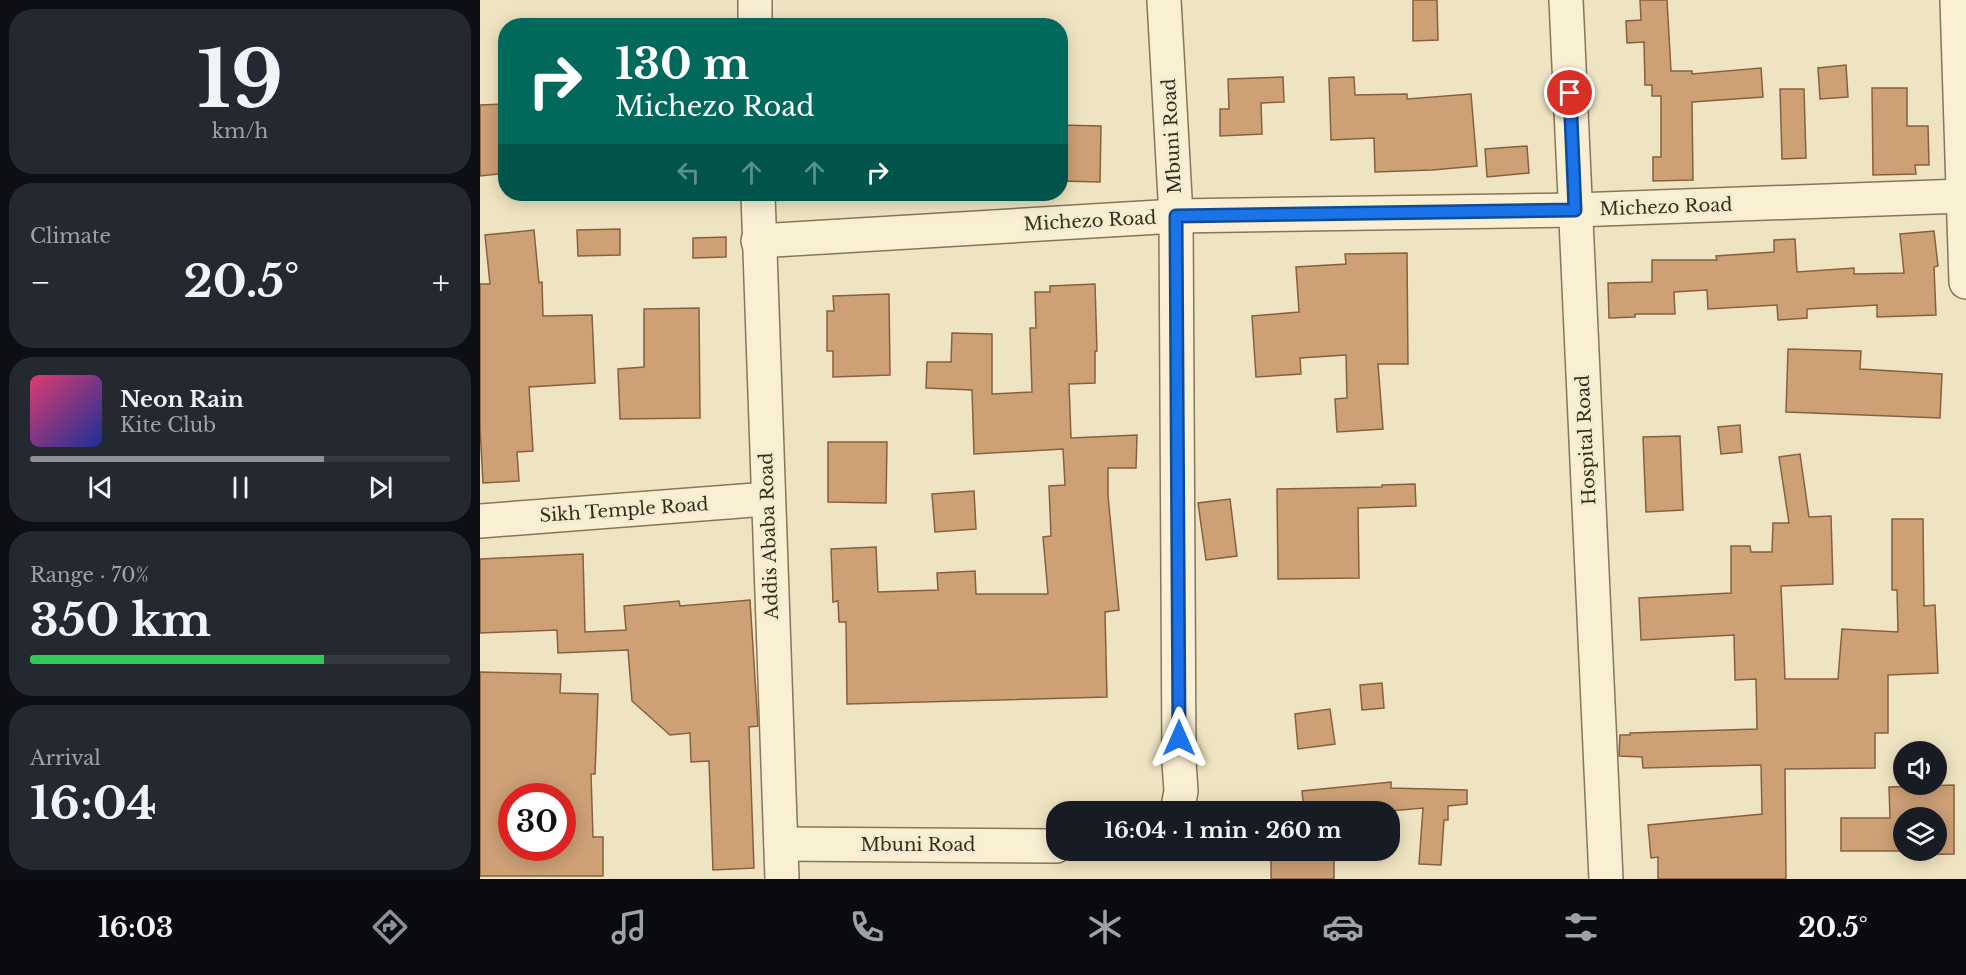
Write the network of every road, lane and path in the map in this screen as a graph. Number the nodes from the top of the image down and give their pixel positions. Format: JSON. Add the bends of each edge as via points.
{"nodes":[{"id":1,"x":755,"y":0,"type":"edge"},
{"id":2,"x":1164,"y":0,"type":"edge"},
{"id":3,"x":1566,"y":0,"type":"edge"},
{"id":4,"x":1957,"y":0,"type":"edge"},
{"id":5,"x":756,"y":18,"type":"edge"},
{"id":6,"x":1962,"y":196,"type":"junction"},
{"id":7,"x":758,"y":201,"type":"edge"},
{"id":8,"x":1575,"y":210,"type":"junction"},
{"id":9,"x":1176,"y":216,"type":"junction"},
{"id":10,"x":758,"y":241,"type":"junction"},
{"id":11,"x":1966,"y":282,"type":"edge"},
{"id":12,"x":768,"y":499,"type":"junction"},
{"id":13,"x":480,"y":521,"type":"edge"},
{"id":14,"x":1179,"y":801,"type":"edge"},
{"id":15,"x":781,"y":844,"type":"junction"},
{"id":16,"x":1046,"y":846,"type":"edge"},
{"id":17,"x":782,"y":879,"type":"edge"},
{"id":18,"x":1606,"y":879,"type":"edge"}],
"edges":[{"from":1,"to":5,"type":"street"},
{"from":2,"to":9,"type":"street","name":"Mbuni Road"},
{"from":3,"to":8,"type":"street","name":"Hospital Road"},
{"from":4,"to":6,"type":"street"},
{"from":6,"to":8,"type":"street","name":"Michezo Road"},
{"from":6,"to":11,"type":"street"},
{"from":7,"to":10,"type":"street","name":"Addis Ababa Road"},
{"from":8,"to":9,"type":"street","name":"Michezo Road"},
{"from":8,"to":18,"type":"street","name":"Hospital Road"},
{"from":9,"to":10,"type":"street","name":"Michezo Road"},
{"from":9,"to":14,"type":"street","name":"Mbuni Road"},
{"from":10,"to":12,"type":"street","name":"Addis Ababa Road"},
{"from":12,"to":13,"type":"street","name":"Sikh Temple Road"},
{"from":12,"to":15,"type":"street","name":"Addis Ababa Road"},
{"from":15,"to":16,"type":"street","name":"Mbuni Road"},
{"from":15,"to":17,"type":"street","name":"Addis Ababa Road"}]}
